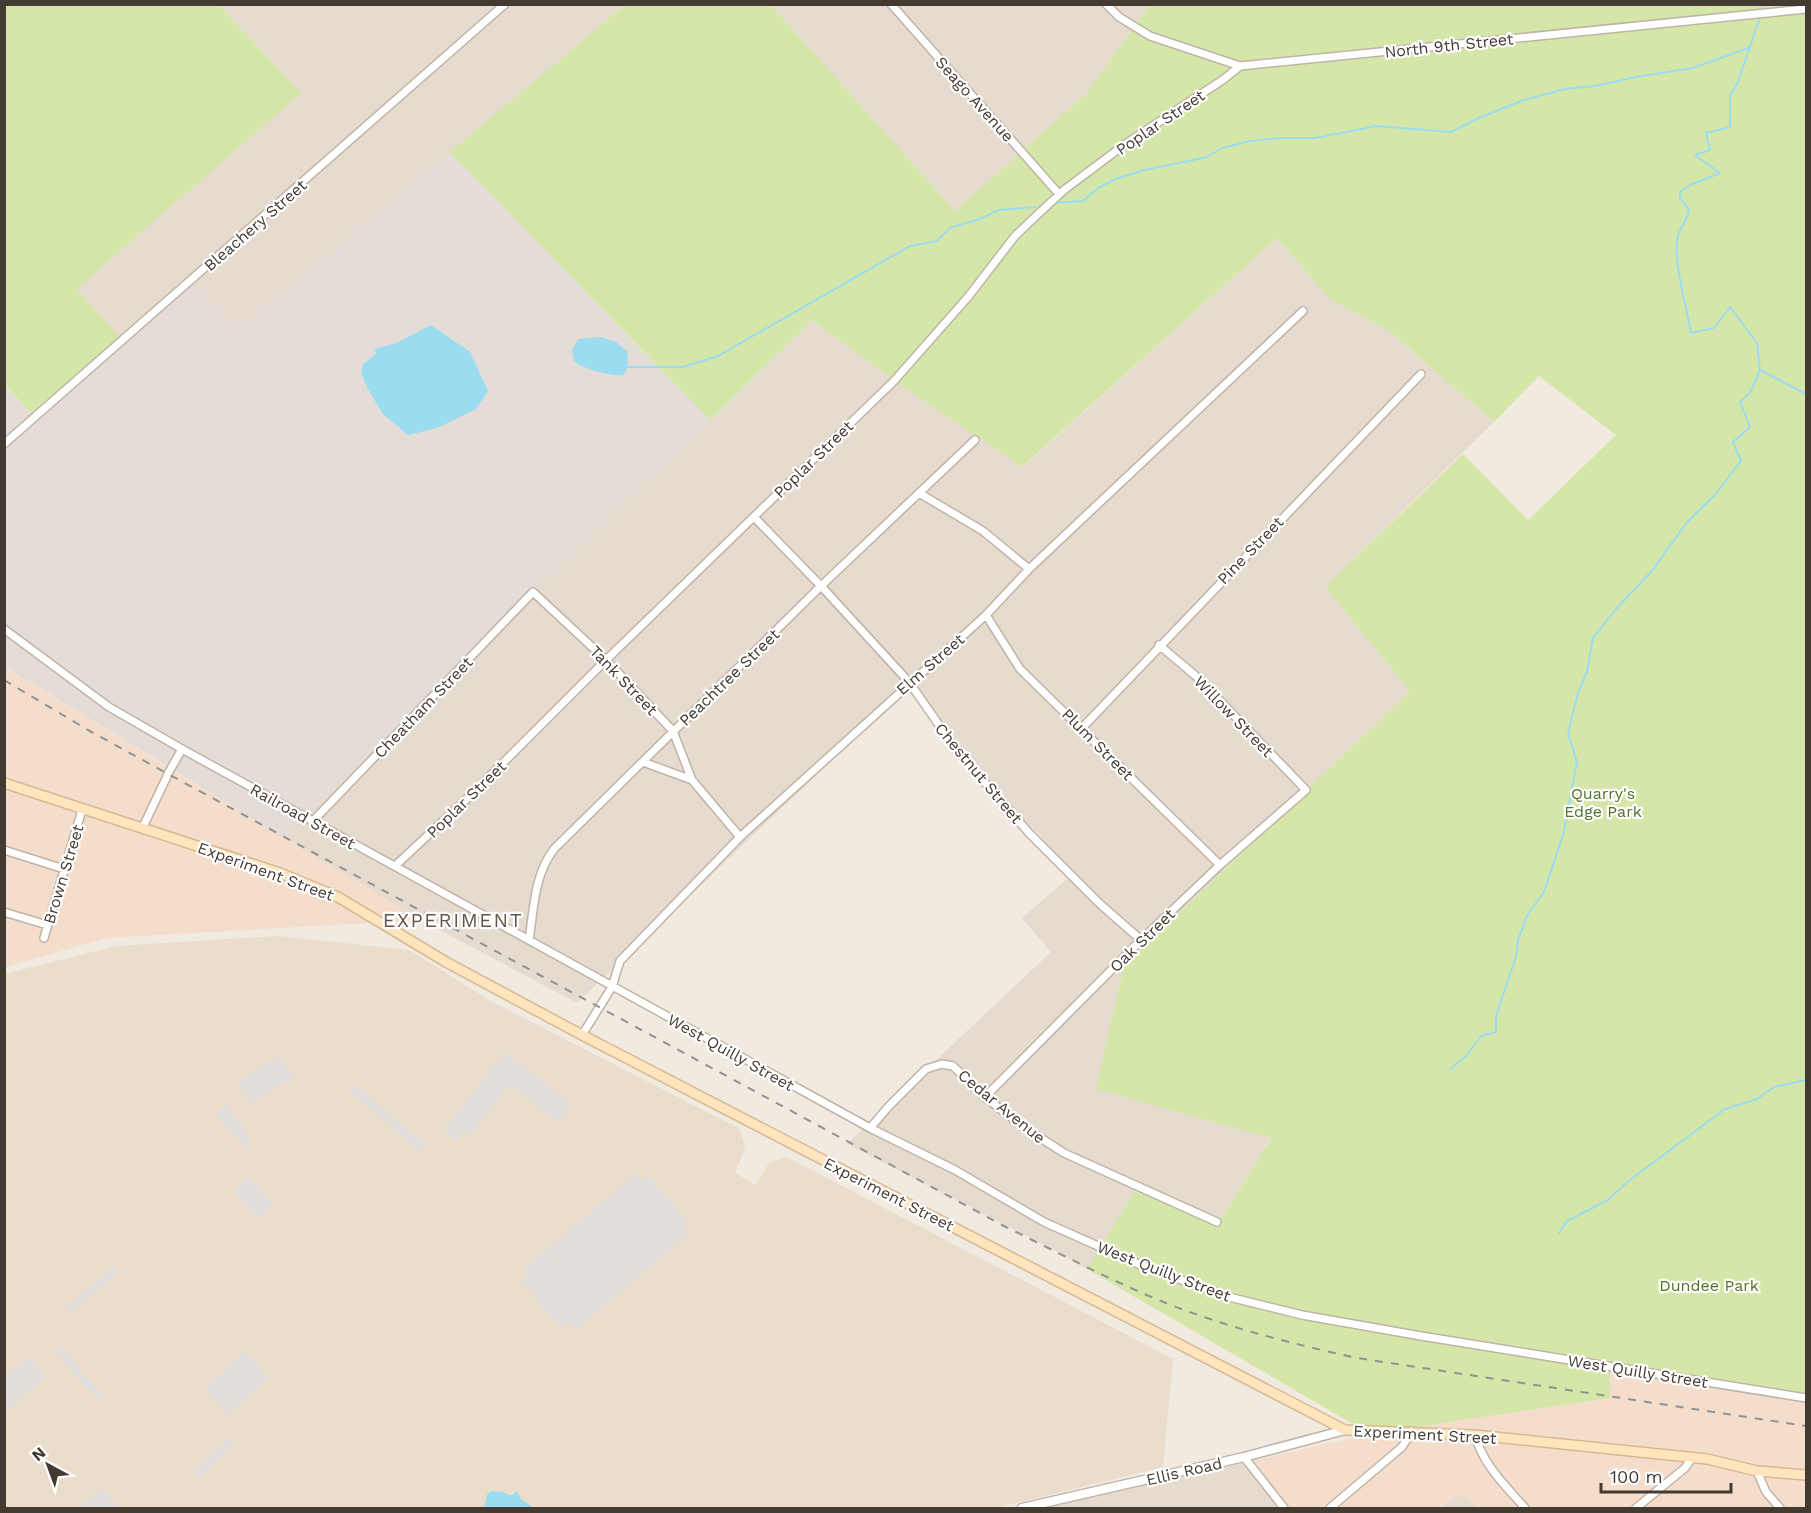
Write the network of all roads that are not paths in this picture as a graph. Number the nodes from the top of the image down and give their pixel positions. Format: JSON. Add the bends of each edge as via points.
{"nodes":[{"id":1,"x":506,"y":4,"type":"edge"},
{"id":2,"x":891,"y":4,"type":"edge"},
{"id":3,"x":1106,"y":4,"type":"edge"},
{"id":4,"x":1806,"y":9,"type":"edge"},
{"id":5,"x":1240,"y":66,"type":"junction"},
{"id":6,"x":1059,"y":194,"type":"junction"},
{"id":7,"x":1303,"y":311,"type":"dead end"},
{"id":8,"x":1421,"y":374,"type":"dead end"},
{"id":9,"x":975,"y":440,"type":"dead end"},
{"id":10,"x":4,"y":444,"type":"edge"},
{"id":11,"x":919,"y":493,"type":"junction"},
{"id":12,"x":754,"y":517,"type":"junction"},
{"id":13,"x":1029,"y":569,"type":"junction"},
{"id":14,"x":822,"y":586,"type":"junction"},
{"id":15,"x":533,"y":592,"type":"joint"},
{"id":16,"x":986,"y":615,"type":"junction"},
{"id":17,"x":4,"y":629,"type":"edge"},
{"id":18,"x":1159,"y":645,"type":"junction"},
{"id":19,"x":606,"y":660,"type":"junction"},
{"id":20,"x":909,"y":682,"type":"junction"},
{"id":21,"x":1082,"y":728,"type":"junction"},
{"id":22,"x":673,"y":731,"type":"junction"},
{"id":23,"x":182,"y":749,"type":"junction"},
{"id":24,"x":643,"y":762,"type":"junction"},
{"id":25,"x":692,"y":780,"type":"junction"},
{"id":26,"x":4,"y":783,"type":"edge"},
{"id":27,"x":1306,"y":790,"type":"joint"},
{"id":28,"x":82,"y":810,"type":"junction"},
{"id":29,"x":312,"y":822,"type":"junction"},
{"id":30,"x":143,"y":827,"type":"junction"},
{"id":31,"x":740,"y":837,"type":"junction"},
{"id":32,"x":4,"y":850,"type":"edge"},
{"id":33,"x":1220,"y":865,"type":"junction"},
{"id":34,"x":394,"y":866,"type":"junction"},
{"id":35,"x":64,"y":869,"type":"junction"},
{"id":36,"x":4,"y":912,"type":"edge"},
{"id":37,"x":47,"y":925,"type":"junction"},
{"id":38,"x":44,"y":938,"type":"dead end"},
{"id":39,"x":529,"y":940,"type":"junction"},
{"id":40,"x":1141,"y":940,"type":"junction"},
{"id":41,"x":613,"y":986,"type":"junction"},
{"id":42,"x":582,"y":1035,"type":"junction"},
{"id":43,"x":985,"y":1097,"type":"junction"},
{"id":44,"x":870,"y":1128,"type":"junction"},
{"id":45,"x":1217,"y":1222,"type":"dead end"},
{"id":46,"x":1806,"y":1398,"type":"edge"},
{"id":47,"x":1345,"y":1430,"type":"junction"},
{"id":48,"x":1412,"y":1431,"type":"junction"},
{"id":49,"x":1475,"y":1435,"type":"junction"},
{"id":50,"x":1244,"y":1457,"type":"junction"},
{"id":51,"x":1692,"y":1458,"type":"junction"},
{"id":52,"x":1757,"y":1471,"type":"junction"},
{"id":53,"x":1806,"y":1475,"type":"edge"},
{"id":54,"x":1049,"y":1506,"type":"edge"},
{"id":55,"x":1022,"y":1509,"type":"edge"},
{"id":56,"x":1284,"y":1509,"type":"edge"},
{"id":57,"x":1330,"y":1509,"type":"edge"},
{"id":58,"x":1525,"y":1509,"type":"edge"},
{"id":59,"x":1636,"y":1509,"type":"edge"},
{"id":60,"x":1780,"y":1509,"type":"edge"}],
"edges":[{"from":1,"to":10,"type":"street","name":"Bleachery Street"},
{"from":2,"to":6,"type":"street","name":"Seago Avenue"},
{"from":3,"to":5,"type":"street","name":"North 9th Street","via":[[1150,36]]},
{"from":4,"to":5,"type":"street","name":"North 9th Street"},
{"from":5,"to":6,"type":"street","name":"Poplar Street"},
{"from":6,"to":12,"type":"street","name":"Poplar Street","via":[[1015,236],[894,381]]},
{"from":7,"to":13,"type":"street","name":"Elm Street"},
{"from":8,"to":18,"type":"street","name":"Pine Street"},
{"from":9,"to":11,"type":"street","name":"Peachtree Street"},
{"from":11,"to":13,"type":"street","via":[[983,531]]},
{"from":11,"to":14,"type":"street","name":"Peachtree Street"},
{"from":12,"to":14,"type":"street","name":"Chestnut Street"},
{"from":12,"to":19,"type":"street","name":"Poplar Street"},
{"from":13,"to":16,"type":"street","name":"Elm Street"},
{"from":14,"to":20,"type":"street","name":"Chestnut Street"},
{"from":14,"to":22,"type":"street","name":"Peachtree Street"},
{"from":15,"to":19,"type":"street","name":"Tank Street"},
{"from":15,"to":29,"type":"street","name":"Cheatham Street"},
{"from":16,"to":20,"type":"street","name":"Elm Street"},
{"from":16,"to":21,"type":"street","name":"Plum Street","via":[[1020,669]]},
{"from":17,"to":23,"type":"street","name":"Railroad Street","via":[[109,707]]},
{"from":18,"to":21,"type":"street","name":"Pine Street"},
{"from":18,"to":27,"type":"street","name":"Willow Street","via":[[1197,676]]},
{"from":19,"to":22,"type":"street","name":"Tank Street"},
{"from":19,"to":34,"type":"street","name":"Poplar Street"},
{"from":20,"to":31,"type":"street","name":"Elm Street"},
{"from":20,"to":40,"type":"street","name":"Chestnut Street","via":[[955,748],[1029,832]]},
{"from":21,"to":33,"type":"street","name":"Plum Street"},
{"from":22,"to":24,"type":"street","name":"Peachtree Street"},
{"from":22,"to":25,"type":"street","name":"Tank Street"},
{"from":23,"to":29,"type":"street","name":"Railroad Street"},
{"from":23,"to":30,"type":"street"},
{"from":24,"to":25,"type":"street"},
{"from":24,"to":39,"type":"street","name":"Peachtree Street","via":[[543,863]]},
{"from":25,"to":31,"type":"street","name":"Tank Street"},
{"from":26,"to":28,"type":"main road","name":"Experiment Street"},
{"from":27,"to":33,"type":"street","name":"Oak Street"},
{"from":28,"to":30,"type":"main road","name":"Experiment Street"},
{"from":28,"to":35,"type":"street","name":"Brown Street"},
{"from":29,"to":34,"type":"street","name":"Railroad Street"},
{"from":30,"to":42,"type":"main road","name":"Experiment Street","via":[[338,897],[446,962]]},
{"from":31,"to":41,"type":"street","name":"Elm Street","via":[[620,961]]},
{"from":32,"to":35,"type":"street"},
{"from":33,"to":40,"type":"street","name":"Oak Street"},
{"from":34,"to":39,"type":"street","name":"Railroad Street"},
{"from":35,"to":37,"type":"street","name":"Brown Street"},
{"from":36,"to":37,"type":"street"},
{"from":37,"to":38,"type":"street","name":"Brown Street"},
{"from":39,"to":41,"type":"street","name":"Railroad Street"},
{"from":40,"to":43,"type":"street","name":"Oak Street"},
{"from":41,"to":42,"type":"street","name":"Elm Street"},
{"from":41,"to":44,"type":"street","name":"West Quilly Street"},
{"from":42,"to":47,"type":"main road","name":"Experiment Street"},
{"from":43,"to":44,"type":"street","name":"Cedar Avenue","via":[[953,1066],[942,1064],[926,1069]]},
{"from":43,"to":45,"type":"street","name":"Cedar Avenue","via":[[1064,1154]]},
{"from":44,"to":46,"type":"street","name":"West Quilly Street","via":[[1054,1226],[1145,1267],[1229,1297],[1302,1315],[1421,1336]]},
{"from":47,"to":48,"type":"main road","name":"Experiment Street"},
{"from":47,"to":50,"type":"street","name":"Ellis Road"},
{"from":48,"to":49,"type":"main road","name":"Experiment Street"},
{"from":48,"to":57,"type":"street","via":[[1402,1447]]},
{"from":49,"to":51,"type":"main road","name":"Experiment Street"},
{"from":49,"to":58,"type":"street","via":[[1486,1463]]},
{"from":50,"to":54,"type":"street","name":"Ellis Road"},
{"from":50,"to":56,"type":"street"},
{"from":51,"to":52,"type":"main road","name":"Experiment Street"},
{"from":51,"to":59,"type":"street"},
{"from":52,"to":53,"type":"main road","name":"Experiment Street"},
{"from":52,"to":60,"type":"street","via":[[1766,1492]]},
{"from":54,"to":55,"type":"street","name":"Ellis Road"}]}
